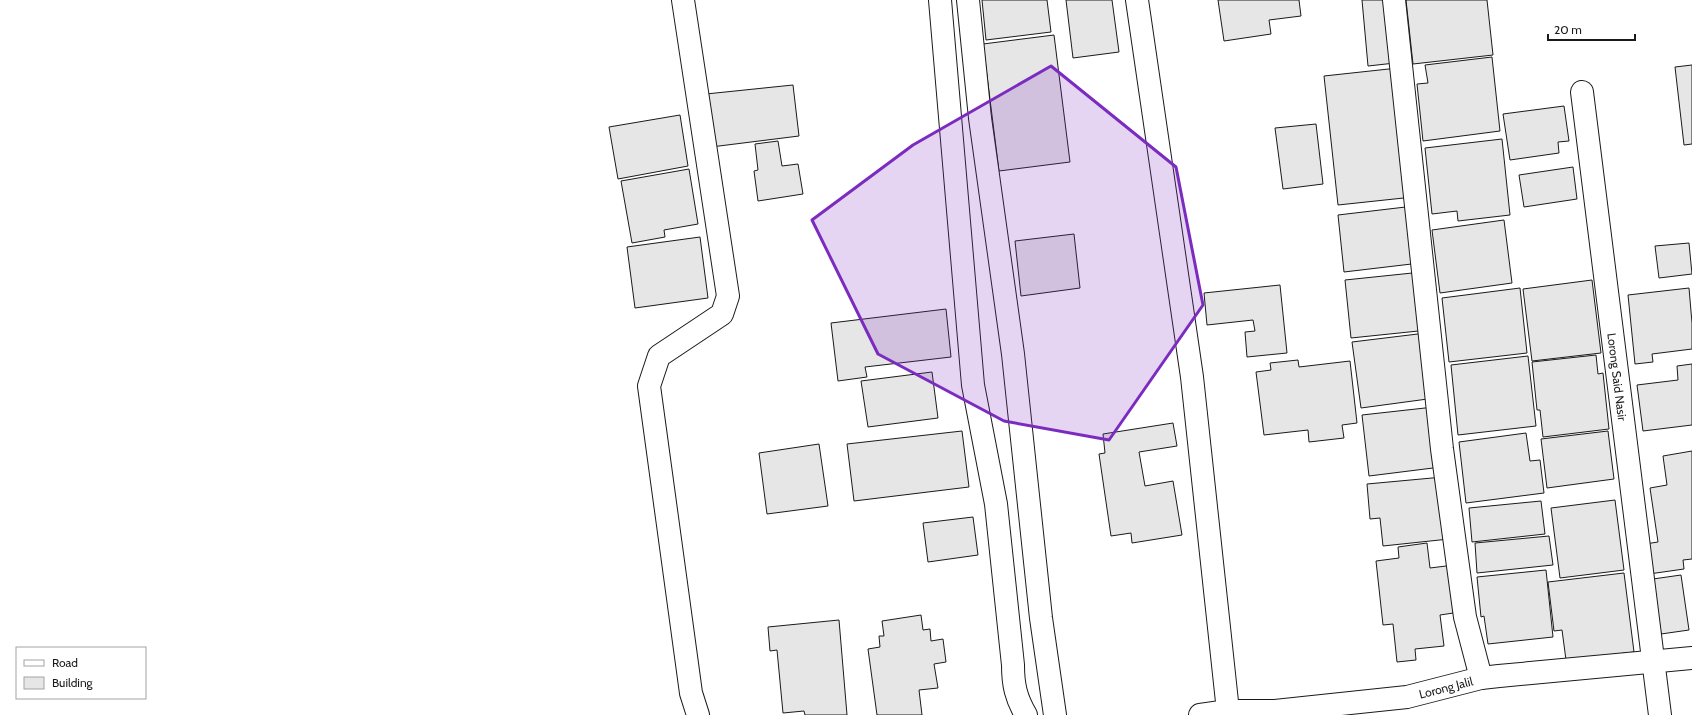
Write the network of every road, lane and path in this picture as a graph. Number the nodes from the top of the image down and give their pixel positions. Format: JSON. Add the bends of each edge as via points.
{"nodes":[{"id":1,"x":683,"y":0,"type":"edge"},
{"id":2,"x":940,"y":0,"type":"edge"},
{"id":3,"x":968,"y":0,"type":"edge"},
{"id":4,"x":1137,"y":0,"type":"edge"},
{"id":5,"x":1394,"y":0,"type":"edge"},
{"id":6,"x":1582,"y":92,"type":"dead end"},
{"id":7,"x":1692,"y":658,"type":"edge"},
{"id":8,"x":1653,"y":662,"type":"junction"},
{"id":9,"x":1481,"y":678,"type":"junction"},
{"id":10,"x":1228,"y":711,"type":"junction"},
{"id":11,"x":698,"y":715,"type":"edge"},
{"id":12,"x":1026,"y":715,"type":"edge"},
{"id":13,"x":1055,"y":715,"type":"edge"},
{"id":14,"x":1200,"y":715,"type":"edge"},
{"id":15,"x":1660,"y":715,"type":"edge"}],
"edges":[{"from":1,"to":11,"type":"street","via":[[728,296],[722,314],[659,356],[649,386],[691,693]]},
{"from":2,"to":12,"type":"street","via":[[973,385],[996,504],[1013,681],[1019,703]]},
{"from":3,"to":13,"type":"street","via":[[980,118],[1013,354],[1041,618]]},
{"from":4,"to":10,"type":"street","via":[[1192,377]]},
{"from":5,"to":9,"type":"street","via":[[1442,449],[1465,617]]},
{"from":6,"to":8,"type":"street","name":"Lorong Said Nasir"},
{"from":7,"to":8,"type":"street","name":"Lorong Jalil"},
{"from":8,"to":9,"type":"street","name":"Lorong Jalil"},
{"from":8,"to":15,"type":"street","name":"Lorong Said Nasir"},
{"from":9,"to":10,"type":"street","name":"Lorong Jalil","via":[[1407,697],[1275,711]]},
{"from":10,"to":14,"type":"street","name":"Lorong Jalil"}]}
